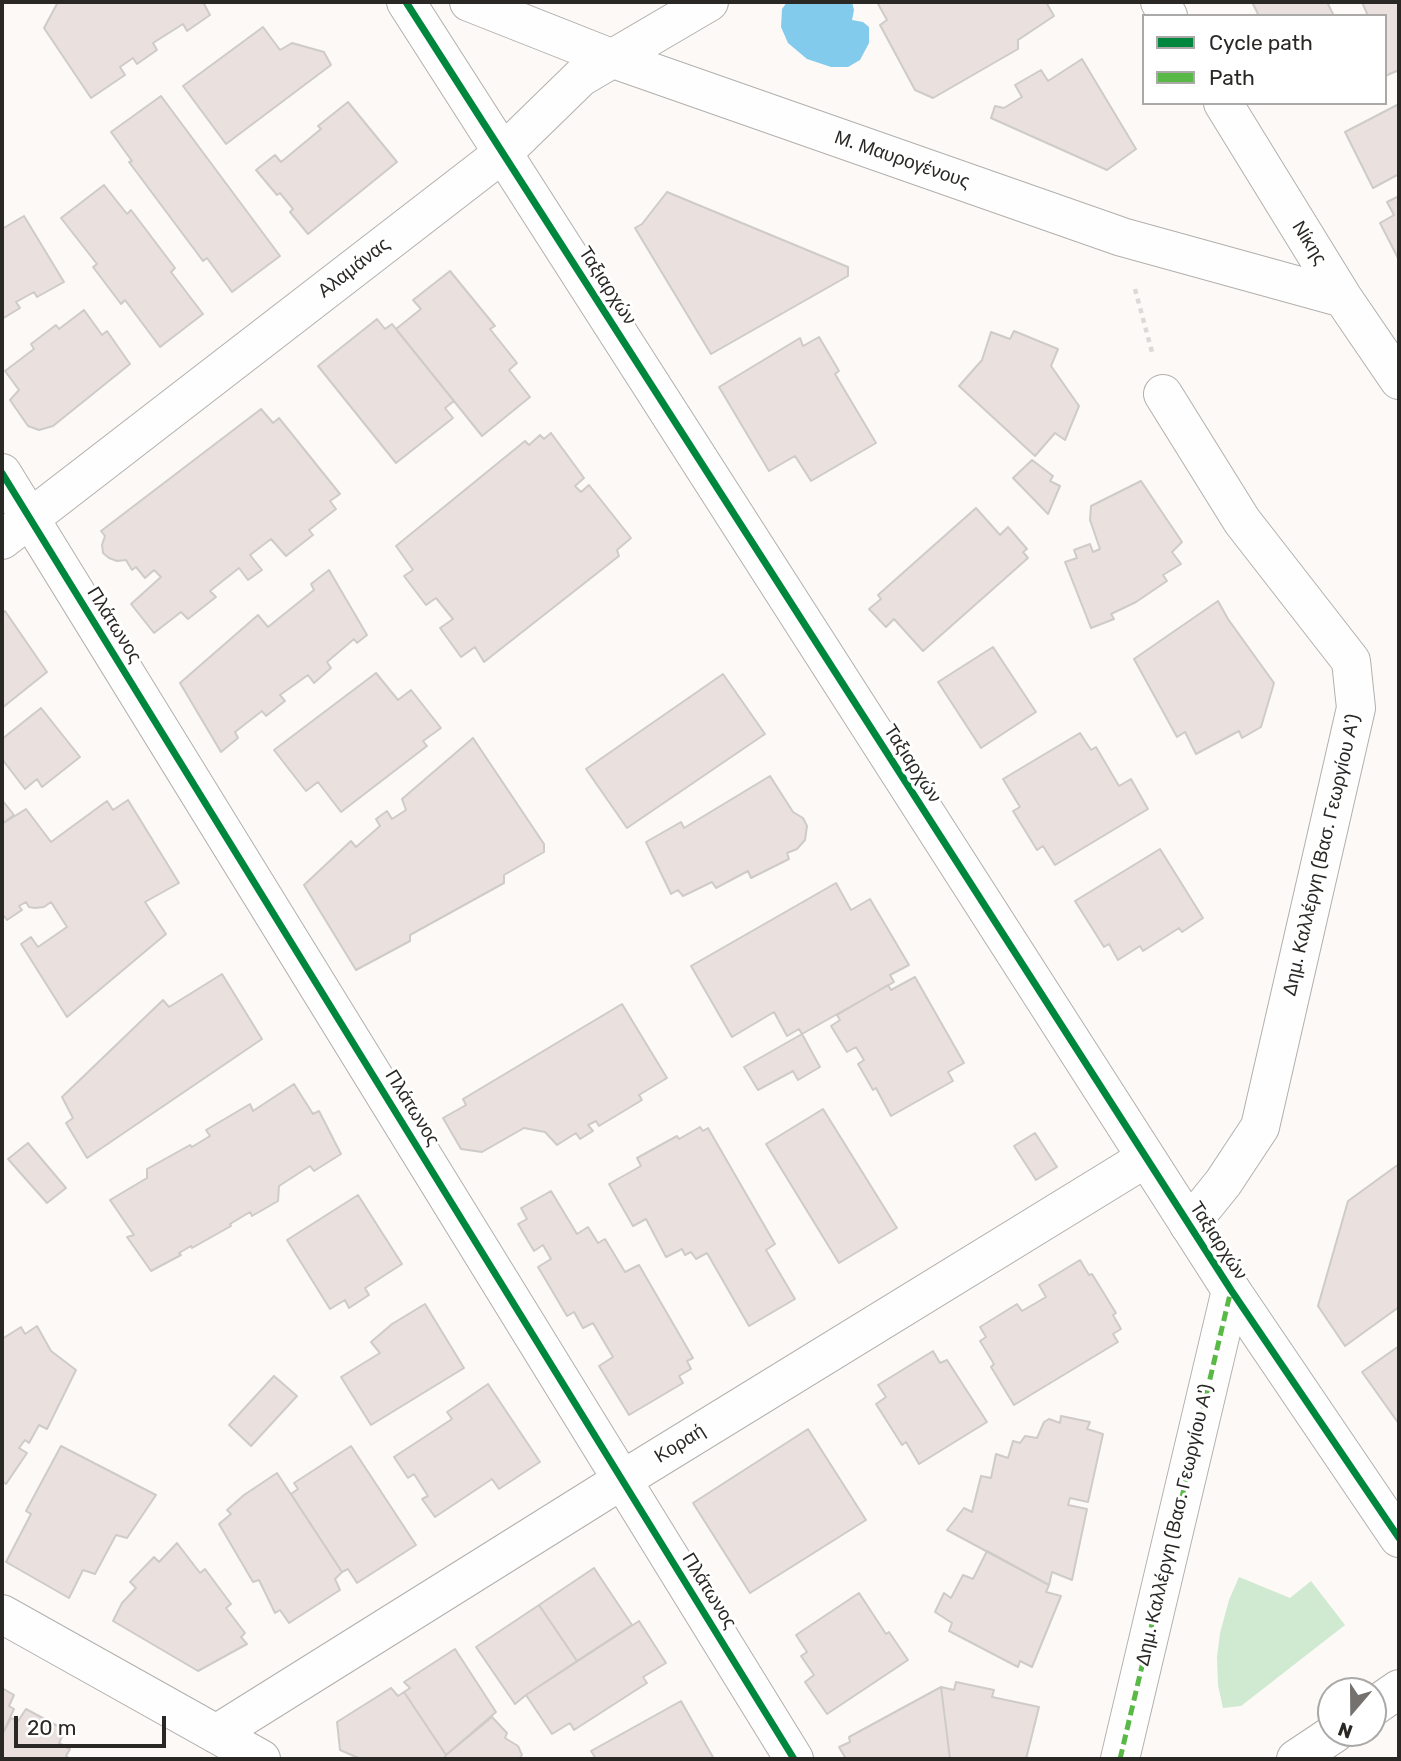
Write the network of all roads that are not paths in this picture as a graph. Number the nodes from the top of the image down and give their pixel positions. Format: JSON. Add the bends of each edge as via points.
{"nodes":[{"id":1,"x":406,"y":2,"type":"edge"},
{"id":2,"x":469,"y":2,"type":"edge"},
{"id":3,"x":709,"y":2,"type":"edge"},
{"id":4,"x":611,"y":58,"type":"junction"},
{"id":5,"x":1224,"y":105,"type":"edge"},
{"id":6,"x":503,"y":153,"type":"junction"},
{"id":7,"x":1343,"y":298,"type":"junction"},
{"id":8,"x":1399,"y":380,"type":"edge"},
{"id":9,"x":1163,"y":394,"type":"road end"},
{"id":10,"x":2,"y":473,"type":"edge"},
{"id":11,"x":16,"y":529,"type":"edge"},
{"id":12,"x":1146,"y":1158,"type":"junction"},
{"id":13,"x":1189,"y":1225,"type":"junction"},
{"id":14,"x":1230,"y":1290,"type":"junction"},
{"id":15,"x":622,"y":1480,"type":"junction"},
{"id":16,"x":1399,"y":1538,"type":"edge"},
{"id":17,"x":2,"y":1614,"type":"edge"},
{"id":18,"x":216,"y":1734,"type":"junction"},
{"id":19,"x":1317,"y":1745,"type":"edge"},
{"id":20,"x":261,"y":1759,"type":"edge"},
{"id":21,"x":794,"y":1759,"type":"edge"},
{"id":22,"x":1120,"y":1759,"type":"edge"},
{"id":23,"x":1296,"y":1759,"type":"edge"}],
"edges":[{"from":1,"to":6,"type":"street","name":"Ταξιαρχών"},
{"from":2,"to":4,"type":"street","name":"Μ. Μαυρογένους"},
{"from":3,"to":4,"type":"street","name":"Αλαμάνας"},
{"from":4,"to":6,"type":"street","name":"Αλαμάνας","via":[[581,77]]},
{"from":4,"to":7,"type":"street","name":"Μ. Μαυρογένους","via":[[1122,237]]},
{"from":5,"to":7,"type":"street","name":"Νίκης"},
{"from":6,"to":11,"type":"street","name":"Αλαμάνας"},
{"from":6,"to":12,"type":"street","name":"Ταξιαρχών"},
{"from":7,"to":8,"type":"street","name":"Νίκης"},
{"from":9,"to":13,"type":"street","name":"Δημ. Καλλέργη (Βασ. Γεωργίου Α')","via":[[1242,521],[1351,661],[1356,708],[1260,1127]]},
{"from":10,"to":11,"type":"street","name":"Πλάτωνος"},
{"from":11,"to":15,"type":"street","name":"Πλάτωνος"},
{"from":12,"to":13,"type":"street","name":"Ταξιαρχών"},
{"from":12,"to":15,"type":"street","name":"Κοραή"},
{"from":13,"to":14,"type":"street","name":"Ταξιαρχών"},
{"from":14,"to":16,"type":"street","name":"Ταξιαρχών"},
{"from":14,"to":22,"type":"street","name":"Δημ. Καλλέργη (Βασ. Γεωργίου Α')"},
{"from":15,"to":18,"type":"street","name":"Κοραή"},
{"from":15,"to":21,"type":"street","name":"Πλάτωνος"},
{"from":17,"to":18,"type":"street"},
{"from":18,"to":20,"type":"street"},
{"from":19,"to":23,"type":"street"}]}
